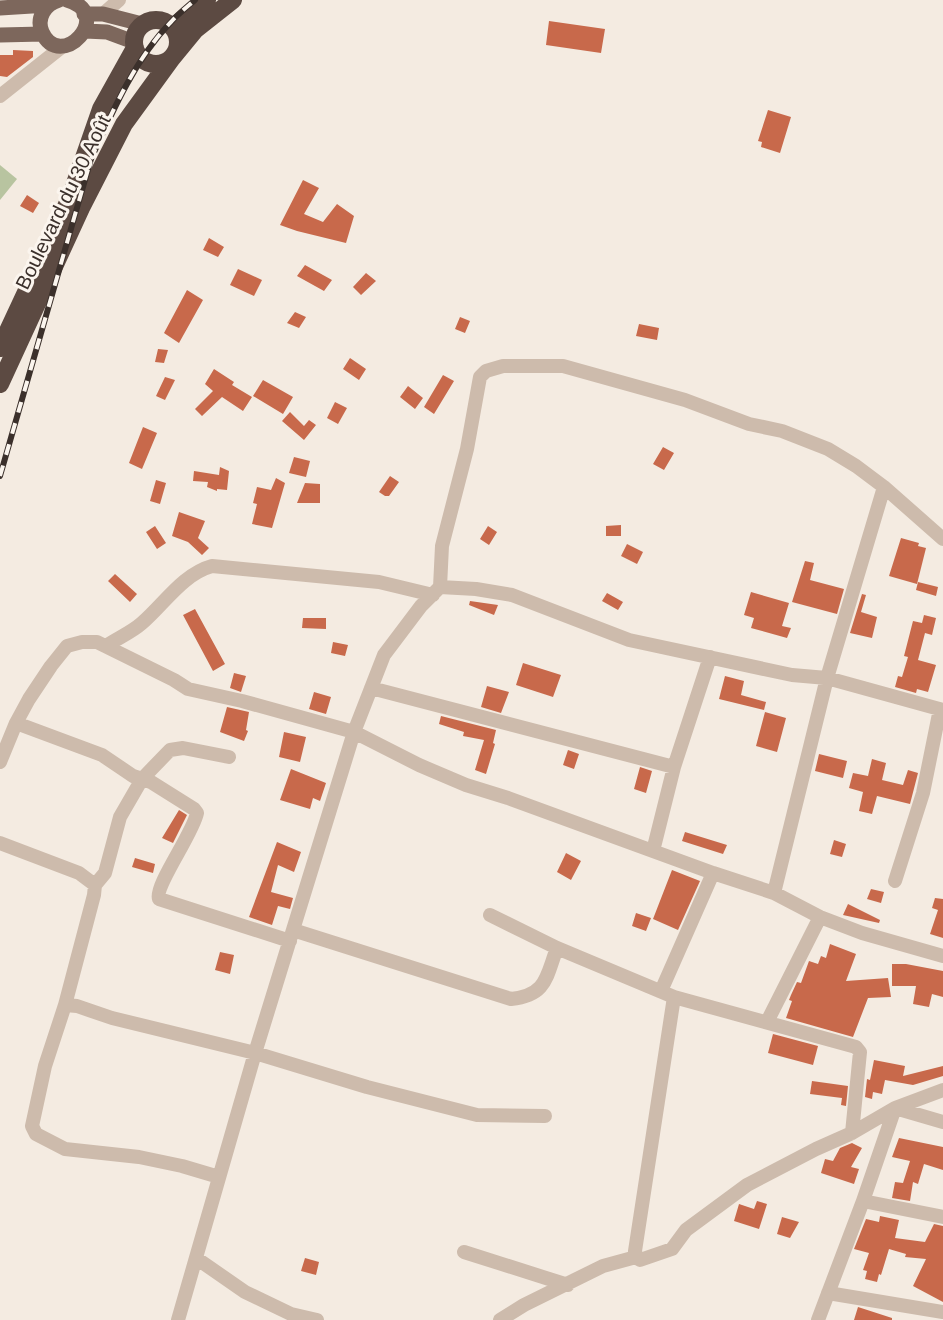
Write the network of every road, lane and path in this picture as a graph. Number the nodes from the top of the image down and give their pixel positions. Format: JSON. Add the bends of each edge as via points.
{"nodes":[{"id":1,"x":119,"y":0,"type":"edge"},
{"id":2,"x":207,"y":0,"type":"edge"},
{"id":3,"x":233,"y":0,"type":"edge"},
{"id":4,"x":57,"y":1,"type":"edge"},
{"id":5,"x":0,"y":8,"type":"edge"},
{"id":6,"x":84,"y":14,"type":"junction"},
{"id":7,"x":103,"y":14,"type":"junction"},
{"id":8,"x":142,"y":24,"type":"junction"},
{"id":9,"x":173,"y":27,"type":"junction"},
{"id":10,"x":85,"y":31,"type":"junction"},
{"id":11,"x":0,"y":35,"type":"edge"},
{"id":12,"x":45,"y":37,"type":"junction"},
{"id":13,"x":135,"y":45,"type":"junction"},
{"id":14,"x":63,"y":46,"type":"junction"},
{"id":15,"x":172,"y":58,"type":"junction"},
{"id":16,"x":45,"y":61,"type":"junction"},
{"id":17,"x":0,"y":96,"type":"edge"},
{"id":18,"x":0,"y":348,"type":"edge"},
{"id":19,"x":0,"y":384,"type":"edge"},
{"id":20,"x":884,"y":487,"type":"junction"},
{"id":21,"x":943,"y":539,"type":"edge"},
{"id":22,"x":437,"y":591,"type":"junction"},
{"id":23,"x":106,"y":646,"type":"junction"},
{"id":24,"x":710,"y":657,"type":"junction"},
{"id":25,"x":827,"y":678,"type":"junction"},
{"id":26,"x":371,"y":688,"type":"junction"},
{"id":27,"x":942,"y":709,"type":"edge"},
{"id":28,"x":16,"y":723,"type":"junction"},
{"id":29,"x":354,"y":732,"type":"junction"},
{"id":30,"x":229,"y":757,"type":"dead end"},
{"id":31,"x":0,"y":762,"type":"edge"},
{"id":32,"x":674,"y":767,"type":"junction"},
{"id":33,"x":142,"y":779,"type":"junction"},
{"id":34,"x":0,"y":843,"type":"edge"},
{"id":35,"x":653,"y":851,"type":"junction"},
{"id":36,"x":713,"y":873,"type":"junction"},
{"id":37,"x":895,"y":882,"type":"dead end"},
{"id":38,"x":95,"y":885,"type":"junction"},
{"id":39,"x":774,"y":893,"type":"junction"},
{"id":40,"x":490,"y":915,"type":"dead end"},
{"id":41,"x":820,"y":917,"type":"junction"},
{"id":42,"x":292,"y":935,"type":"junction"},
{"id":43,"x":557,"y":948,"type":"junction"},
{"id":44,"x":943,"y":956,"type":"edge"},
{"id":45,"x":668,"y":994,"type":"junction"},
{"id":46,"x":66,"y":1005,"type":"junction"},
{"id":47,"x":766,"y":1022,"type":"junction"},
{"id":48,"x":255,"y":1053,"type":"junction"},
{"id":49,"x":943,"y":1090,"type":"edge"},
{"id":50,"x":895,"y":1108,"type":"junction"},
{"id":51,"x":545,"y":1116,"type":"dead end"},
{"id":52,"x":943,"y":1122,"type":"edge"},
{"id":53,"x":852,"y":1133,"type":"junction"},
{"id":54,"x":219,"y":1177,"type":"junction"},
{"id":55,"x":863,"y":1201,"type":"junction"},
{"id":56,"x":943,"y":1217,"type":"edge"},
{"id":57,"x":464,"y":1252,"type":"dead end"},
{"id":58,"x":636,"y":1257,"type":"junction"},
{"id":59,"x":196,"y":1258,"type":"junction"},
{"id":60,"x":568,"y":1285,"type":"junction"},
{"id":61,"x":828,"y":1293,"type":"junction"},
{"id":62,"x":943,"y":1312,"type":"edge"},
{"id":63,"x":178,"y":1320,"type":"edge"},
{"id":64,"x":317,"y":1320,"type":"edge"},
{"id":65,"x":500,"y":1320,"type":"edge"},
{"id":66,"x":818,"y":1320,"type":"edge"}],
"edges":[{"from":1,"to":7,"type":"street"},
{"from":2,"to":9,"type":"highway"},
{"from":3,"to":15,"type":"highway","name":"Boulevard du 30 Août","via":[[195,30]]},
{"from":4,"to":5,"type":"main road"},
{"from":4,"to":6,"type":"main road","via":[[78,5]]},
{"from":4,"to":12,"type":"main road","via":[[41,17]]},
{"from":6,"to":7,"type":"main road"},
{"from":6,"to":10,"type":"main road"},
{"from":7,"to":8,"type":"main road"},
{"from":8,"to":9,"type":"highway","via":[[156,19]]},
{"from":8,"to":13,"type":"highway","via":[[135,35]]},
{"from":9,"to":15,"type":"highway","via":[[179,42]]},
{"from":10,"to":13,"type":"main road","via":[[107,32]]},
{"from":10,"to":14,"type":"main road","via":[[73,44]]},
{"from":11,"to":12,"type":"main road"},
{"from":12,"to":14,"type":"main road"},
{"from":12,"to":16,"type":"street"},
{"from":13,"to":15,"type":"highway","via":[[142,59],[154,64]]},
{"from":13,"to":18,"type":"highway","name":"Boulevard du 30 Août","via":[[101,109],[70,198]]},
{"from":14,"to":16,"type":"street"},
{"from":15,"to":19,"type":"highway","name":"Boulevard du 30 Août","via":[[124,124],[103,163]]},
{"from":16,"to":17,"type":"street"},
{"from":20,"to":21,"type":"street"},
{"from":20,"to":22,"type":"street","via":[[828,449],[685,400],[563,366],[503,366],[480,377],[467,449],[442,546]]},
{"from":20,"to":25,"type":"street"},
{"from":22,"to":23,"type":"street","via":[[212,566],[200,570],[142,624]]},
{"from":22,"to":24,"type":"street","via":[[476,589],[512,595],[629,640]]},
{"from":22,"to":26,"type":"street","via":[[384,655]]},
{"from":23,"to":28,"type":"street","via":[[89,642],[67,646]]},
{"from":23,"to":29,"type":"street","via":[[188,689]]},
{"from":24,"to":25,"type":"street","via":[[792,675]]},
{"from":24,"to":32,"type":"street"},
{"from":25,"to":27,"type":"street"},
{"from":25,"to":39,"type":"street"},
{"from":26,"to":29,"type":"street"},
{"from":26,"to":32,"type":"street"},
{"from":27,"to":37,"type":"street","via":[[923,794]]},
{"from":28,"to":31,"type":"street"},
{"from":28,"to":33,"type":"street","via":[[102,755]]},
{"from":29,"to":35,"type":"street","via":[[466,785]]},
{"from":29,"to":42,"type":"street"},
{"from":30,"to":33,"type":"street","via":[[183,748],[170,750]]},
{"from":32,"to":35,"type":"street"},
{"from":33,"to":38,"type":"street","via":[[120,817],[105,873]]},
{"from":33,"to":42,"type":"street","via":[[197,813],[160,887],[159,899]]},
{"from":34,"to":38,"type":"street","via":[[80,873]]},
{"from":35,"to":36,"type":"street"},
{"from":36,"to":39,"type":"street"},
{"from":36,"to":45,"type":"street"},
{"from":38,"to":46,"type":"street"},
{"from":39,"to":41,"type":"street"},
{"from":40,"to":43,"type":"street"},
{"from":41,"to":44,"type":"street"},
{"from":41,"to":47,"type":"street"},
{"from":42,"to":43,"type":"street","via":[[512,999],[527,998],[542,987]]},
{"from":42,"to":48,"type":"street"},
{"from":43,"to":45,"type":"street"},
{"from":45,"to":47,"type":"street"},
{"from":45,"to":58,"type":"street"},
{"from":46,"to":48,"type":"street"},
{"from":46,"to":54,"type":"street","via":[[45,1066],[32,1126],[36,1134],[65,1149],[139,1157]]},
{"from":47,"to":53,"type":"street","via":[[856,1047],[861,1052]]},
{"from":48,"to":51,"type":"street","via":[[477,1115]]},
{"from":48,"to":54,"type":"street"},
{"from":49,"to":50,"type":"street"},
{"from":50,"to":52,"type":"street"},
{"from":50,"to":53,"type":"street"},
{"from":50,"to":55,"type":"street"},
{"from":53,"to":58,"type":"street","via":[[739,1190],[686,1230],[672,1249],[640,1260]]},
{"from":54,"to":59,"type":"street"},
{"from":55,"to":56,"type":"street"},
{"from":55,"to":61,"type":"street"},
{"from":57,"to":60,"type":"street"},
{"from":58,"to":60,"type":"street","via":[[603,1266]]},
{"from":59,"to":63,"type":"street"},
{"from":59,"to":64,"type":"street","via":[[245,1292],[291,1314]]},
{"from":60,"to":65,"type":"street"},
{"from":61,"to":62,"type":"street"},
{"from":61,"to":66,"type":"street"}]}
